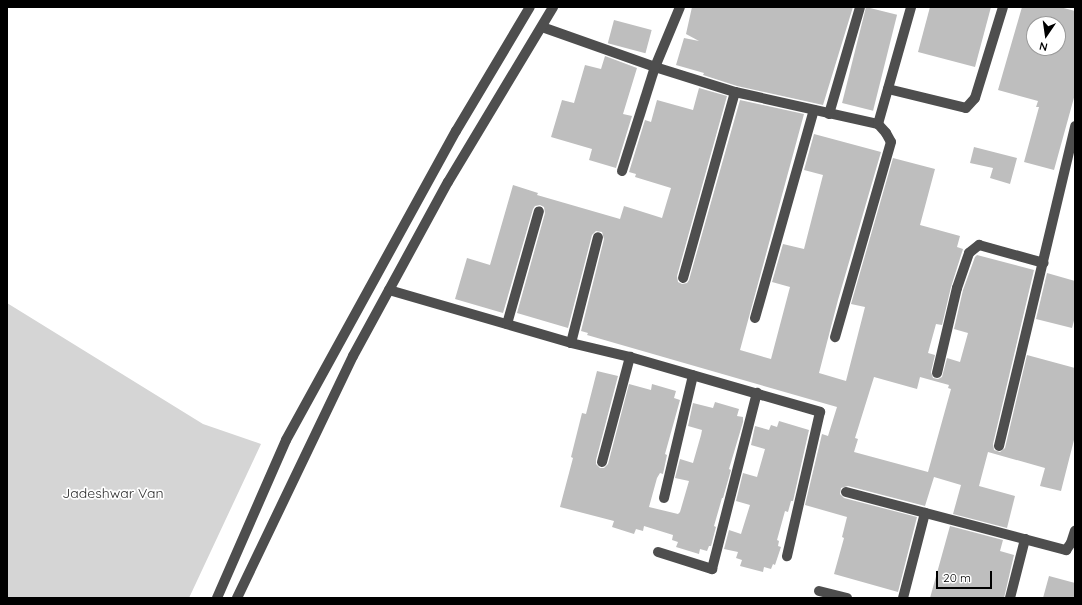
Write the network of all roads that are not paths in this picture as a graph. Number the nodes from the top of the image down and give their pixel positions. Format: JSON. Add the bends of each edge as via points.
{"nodes":[{"id":1,"x":530,"y":7,"type":"edge"},
{"id":2,"x":553,"y":7,"type":"edge"},
{"id":3,"x":680,"y":7,"type":"edge"},
{"id":4,"x":860,"y":7,"type":"edge"},
{"id":5,"x":911,"y":7,"type":"edge"},
{"id":6,"x":1003,"y":7,"type":"edge"},
{"id":7,"x":542,"y":27,"type":"junction"},
{"id":8,"x":655,"y":67,"type":"junction"},
{"id":9,"x":888,"y":89,"type":"junction"},
{"id":10,"x":735,"y":92,"type":"junction"},
{"id":11,"x":814,"y":110,"type":"junction"},
{"id":12,"x":829,"y":114,"type":"junction"},
{"id":13,"x":878,"y":124,"type":"junction"},
{"id":14,"x":1075,"y":126,"type":"edge"},
{"id":15,"x":1072,"y":153,"type":"edge"},
{"id":16,"x":434,"y":171,"type":"junction"},
{"id":17,"x":622,"y":171,"type":"dead end"},
{"id":18,"x":448,"y":182,"type":"junction"},
{"id":19,"x":539,"y":211,"type":"dead end"},
{"id":20,"x":598,"y":237,"type":"dead end"},
{"id":21,"x":1044,"y":262,"type":"junction"},
{"id":22,"x":682,"y":278,"type":"dead end"},
{"id":23,"x":389,"y":290,"type":"junction"},
{"id":24,"x":755,"y":318,"type":"dead end"},
{"id":25,"x":507,"y":324,"type":"junction"},
{"id":26,"x":835,"y":337,"type":"dead end"},
{"id":27,"x":571,"y":343,"type":"junction"},
{"id":28,"x":630,"y":357,"type":"junction"},
{"id":29,"x":937,"y":372,"type":"dead end"},
{"id":30,"x":693,"y":375,"type":"junction"},
{"id":31,"x":757,"y":393,"type":"junction"},
{"id":32,"x":998,"y":446,"type":"dead end"},
{"id":33,"x":602,"y":462,"type":"dead end"},
{"id":34,"x":846,"y":492,"type":"dead end"},
{"id":35,"x":664,"y":498,"type":"dead end"},
{"id":36,"x":925,"y":513,"type":"junction"},
{"id":37,"x":1075,"y":531,"type":"edge"},
{"id":38,"x":1025,"y":539,"type":"junction"},
{"id":39,"x":658,"y":552,"type":"dead end"},
{"id":40,"x":787,"y":556,"type":"dead end"},
{"id":41,"x":819,"y":591,"type":"dead end"},
{"id":42,"x":217,"y":598,"type":"edge"},
{"id":43,"x":237,"y":598,"type":"edge"},
{"id":44,"x":847,"y":598,"type":"edge"},
{"id":45,"x":903,"y":598,"type":"edge"},
{"id":46,"x":1010,"y":598,"type":"edge"}],
"edges":[{"from":1,"to":16,"type":"street"},
{"from":2,"to":7,"type":"street"},
{"from":3,"to":8,"type":"street"},
{"from":4,"to":12,"type":"street"},
{"from":5,"to":9,"type":"street"},
{"from":6,"to":9,"type":"street","via":[[975,98],[966,108]]},
{"from":7,"to":8,"type":"street"},
{"from":7,"to":18,"type":"street"},
{"from":8,"to":10,"type":"street"},
{"from":8,"to":17,"type":"street"},
{"from":9,"to":13,"type":"street"},
{"from":10,"to":11,"type":"street"},
{"from":10,"to":22,"type":"street"},
{"from":11,"to":12,"type":"street"},
{"from":11,"to":24,"type":"street"},
{"from":12,"to":13,"type":"street"},
{"from":13,"to":26,"type":"street","via":[[891,142]]},
{"from":14,"to":15,"type":"street"},
{"from":15,"to":21,"type":"street"},
{"from":16,"to":18,"type":"street"},
{"from":16,"to":42,"type":"street","via":[[286,440]]},
{"from":18,"to":23,"type":"street"},
{"from":19,"to":25,"type":"street"},
{"from":20,"to":27,"type":"street"},
{"from":21,"to":29,"type":"street","via":[[979,245],[969,253]]},
{"from":21,"to":32,"type":"street"},
{"from":23,"to":25,"type":"street"},
{"from":23,"to":43,"type":"street","via":[[350,363]]},
{"from":25,"to":27,"type":"street"},
{"from":27,"to":28,"type":"street"},
{"from":28,"to":30,"type":"street"},
{"from":28,"to":33,"type":"street"},
{"from":30,"to":31,"type":"street"},
{"from":30,"to":35,"type":"street"},
{"from":31,"to":39,"type":"street","via":[[712,568]]},
{"from":31,"to":40,"type":"street","via":[[820,412]]},
{"from":34,"to":36,"type":"street"},
{"from":36,"to":38,"type":"street"},
{"from":36,"to":45,"type":"street"},
{"from":37,"to":38,"type":"street","via":[[1066,550]]},
{"from":38,"to":46,"type":"street"},
{"from":41,"to":44,"type":"street"}]}
